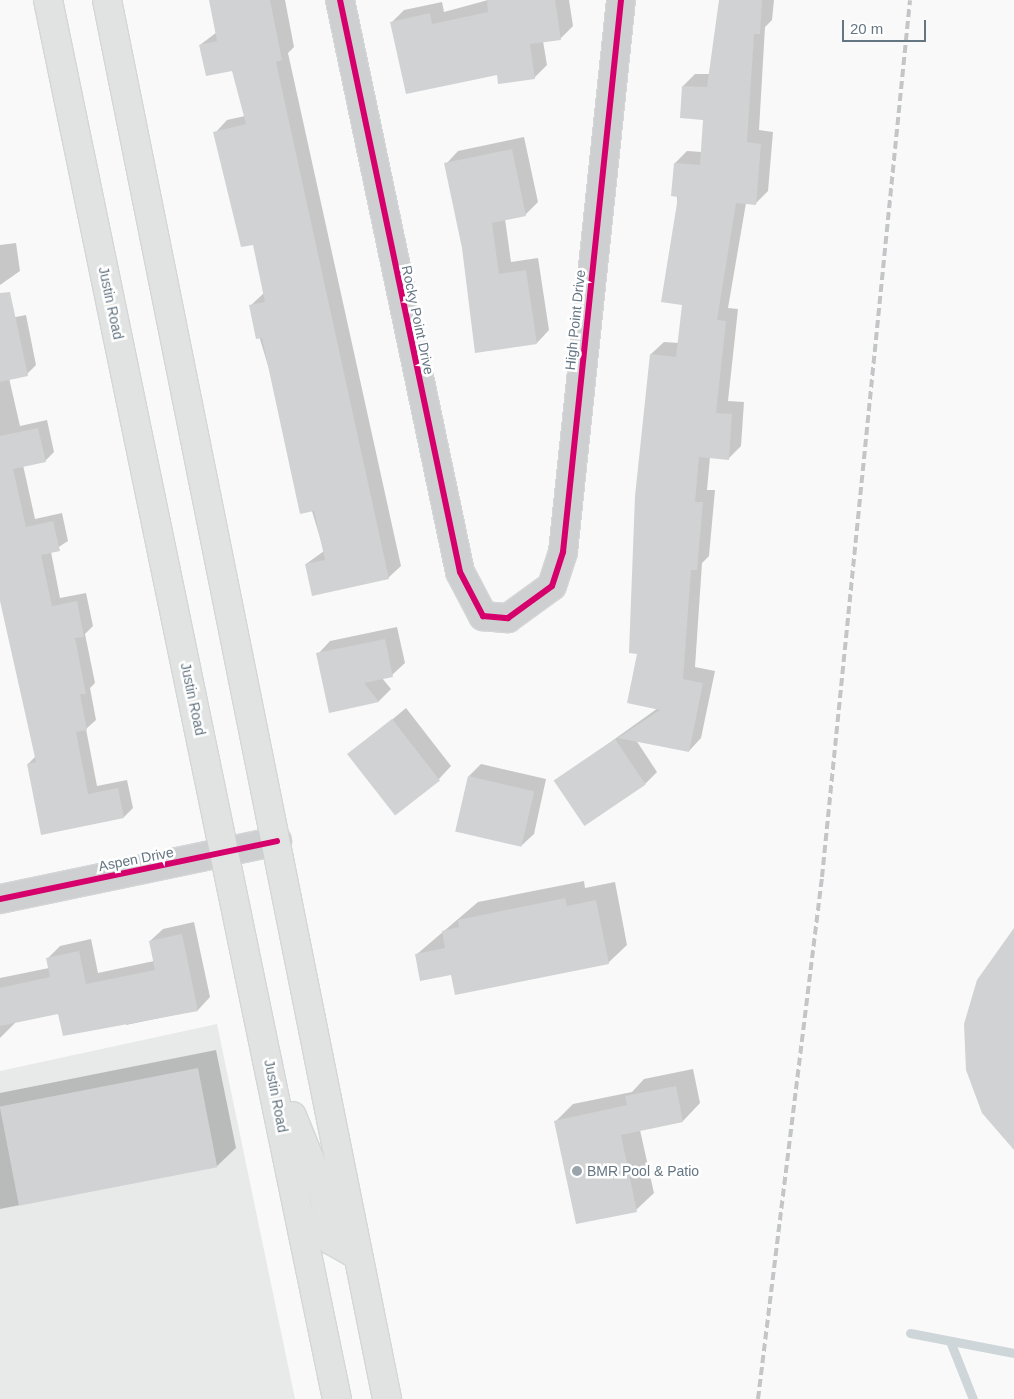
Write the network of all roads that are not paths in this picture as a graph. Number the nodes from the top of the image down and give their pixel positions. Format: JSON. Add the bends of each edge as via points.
{"nodes":[{"id":1,"x":48,"y":0,"type":"edge"},
{"id":2,"x":107,"y":0,"type":"edge"},
{"id":3,"x":340,"y":0,"type":"edge"},
{"id":4,"x":621,"y":0,"type":"edge"},
{"id":5,"x":508,"y":618,"type":"joint"},
{"id":6,"x":276,"y":841,"type":"junction"},
{"id":7,"x":225,"y":852,"type":"junction"},
{"id":8,"x":0,"y":898,"type":"edge"},
{"id":9,"x":271,"y":1070,"type":"junction"},
{"id":10,"x":357,"y":1255,"type":"junction"},
{"id":11,"x":337,"y":1399,"type":"edge"},
{"id":12,"x":387,"y":1399,"type":"edge"}],
"edges":[{"from":1,"to":7,"type":"main road","name":"Justin Road"},
{"from":2,"to":6,"type":"main road"},
{"from":3,"to":5,"type":"street","name":"Rocky Point Drive","via":[[460,572],[483,616]]},
{"from":4,"to":5,"type":"street","name":"High Point Drive","via":[[563,552],[552,586]]},
{"from":6,"to":7,"type":"street","name":"Aspen Drive"},
{"from":6,"to":10,"type":"main road"},
{"from":7,"to":8,"type":"street","name":"Aspen Drive"},
{"from":7,"to":9,"type":"main road","name":"Justin Road"},
{"from":9,"to":10,"type":"main road","via":[[324,1195],[331,1240]]},
{"from":9,"to":11,"type":"main road","name":"Justin Road"},
{"from":10,"to":12,"type":"main road"}]}
